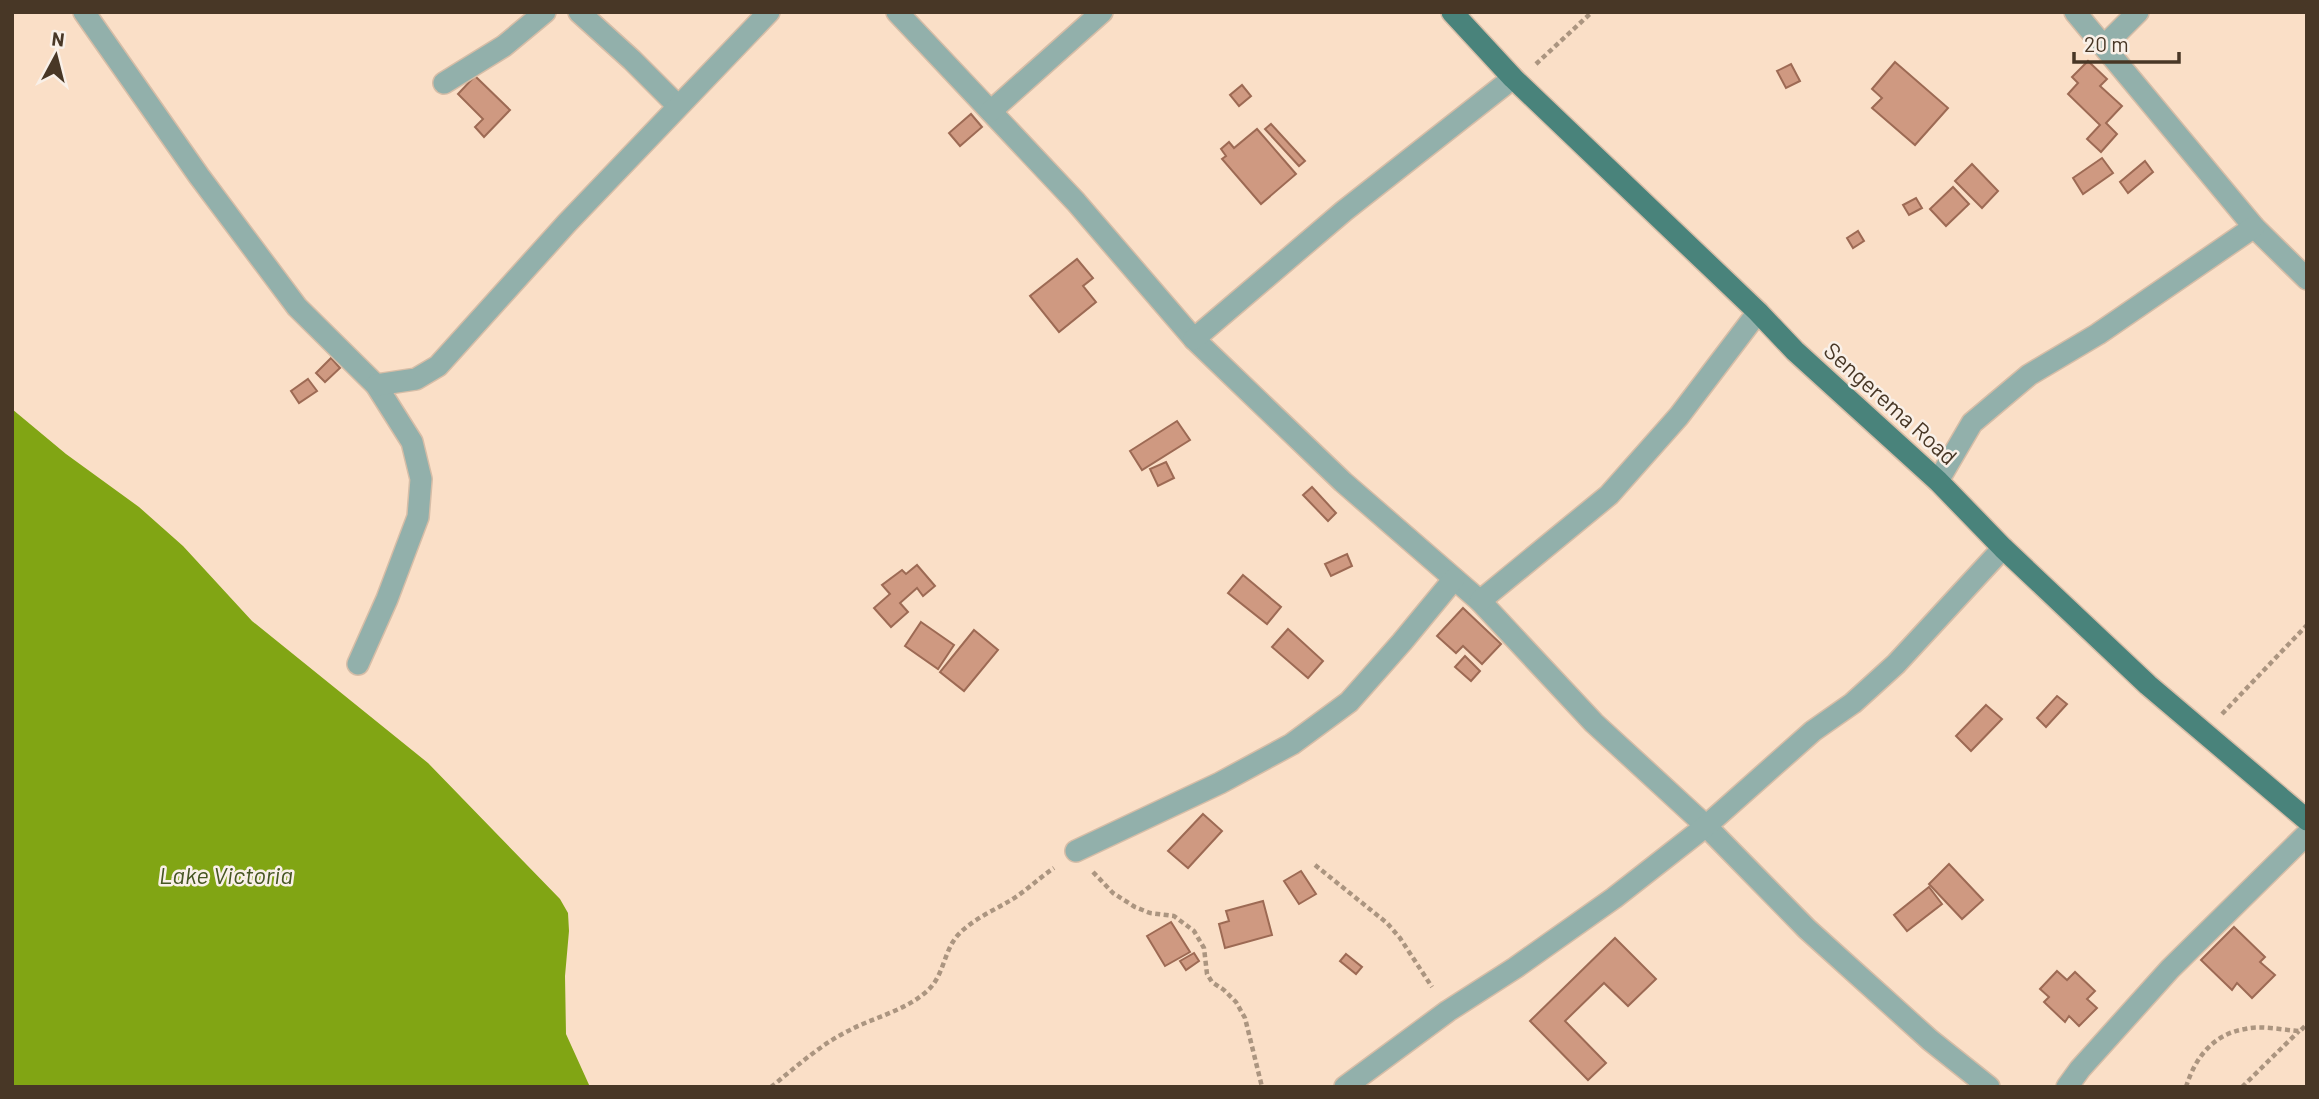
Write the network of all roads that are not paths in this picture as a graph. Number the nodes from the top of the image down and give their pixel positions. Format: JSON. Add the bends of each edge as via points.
{"nodes":[{"id":1,"x":84,"y":12,"type":"edge"},
{"id":2,"x":545,"y":12,"type":"edge"},
{"id":3,"x":579,"y":12,"type":"edge"},
{"id":4,"x":769,"y":12,"type":"edge"},
{"id":5,"x":897,"y":12,"type":"edge"},
{"id":6,"x":1102,"y":12,"type":"edge"},
{"id":7,"x":1452,"y":12,"type":"edge"},
{"id":8,"x":2076,"y":12,"type":"edge"},
{"id":9,"x":2138,"y":12,"type":"edge"},
{"id":10,"x":2104,"y":46,"type":"junction"},
{"id":11,"x":1516,"y":80,"type":"junction"},
{"id":12,"x":444,"y":83,"type":"dead end"},
{"id":13,"x":678,"y":106,"type":"junction"},
{"id":14,"x":990,"y":111,"type":"junction"},
{"id":15,"x":2254,"y":228,"type":"junction"},
{"id":16,"x":2307,"y":279,"type":"edge"},
{"id":17,"x":1758,"y":312,"type":"junction"},
{"id":18,"x":1194,"y":339,"type":"junction"},
{"id":19,"x":376,"y":385,"type":"junction"},
{"id":20,"x":1938,"y":481,"type":"junction"},
{"id":21,"x":2003,"y":548,"type":"junction"},
{"id":22,"x":1454,"y":579,"type":"junction"},
{"id":23,"x":1480,"y":601,"type":"junction"},
{"id":24,"x":358,"y":664,"type":"dead end"},
{"id":25,"x":2307,"y":820,"type":"edge"},
{"id":26,"x":1706,"y":826,"type":"junction"},
{"id":27,"x":2307,"y":834,"type":"edge"},
{"id":28,"x":1076,"y":851,"type":"road end"},
{"id":29,"x":1345,"y":1087,"type":"edge"},
{"id":30,"x":1989,"y":1087,"type":"edge"},
{"id":31,"x":2067,"y":1087,"type":"edge"}],
"edges":[{"from":1,"to":19,"type":"street","via":[[297,307]]},
{"from":2,"to":12,"type":"street","via":[[495,52]]},
{"from":3,"to":13,"type":"street"},
{"from":4,"to":13,"type":"street"},
{"from":5,"to":14,"type":"street"},
{"from":6,"to":14,"type":"street"},
{"from":7,"to":11,"type":"main road","name":"Sengerema Road"},
{"from":8,"to":10,"type":"street"},
{"from":9,"to":10,"type":"street"},
{"from":10,"to":15,"type":"street"},
{"from":11,"to":17,"type":"main road","name":"Sengerema Road"},
{"from":11,"to":18,"type":"street","via":[[1344,211]]},
{"from":13,"to":19,"type":"street","via":[[438,366],[416,379]]},
{"from":14,"to":18,"type":"street"},
{"from":15,"to":16,"type":"street"},
{"from":15,"to":20,"type":"street","via":[[2029,375],[1972,423]]},
{"from":17,"to":20,"type":"main road","name":"Sengerema Road"},
{"from":17,"to":23,"type":"street","via":[[1679,416],[1609,495]]},
{"from":18,"to":22,"type":"street","via":[[1343,482]]},
{"from":19,"to":24,"type":"street","via":[[412,442],[421,479],[418,517]]},
{"from":20,"to":21,"type":"main road","name":"Sengerema Road"},
{"from":21,"to":25,"type":"main road","name":"Sengerema Road","via":[[2148,685]]},
{"from":21,"to":26,"type":"street","via":[[1896,664]]},
{"from":22,"to":23,"type":"street"},
{"from":22,"to":28,"type":"street","via":[[1349,702],[1292,744]]},
{"from":23,"to":26,"type":"street","via":[[1594,723]]},
{"from":26,"to":29,"type":"street","via":[[1614,898]]},
{"from":26,"to":30,"type":"street","via":[[1807,929]]},
{"from":27,"to":31,"type":"street","via":[[2170,969]]}]}
